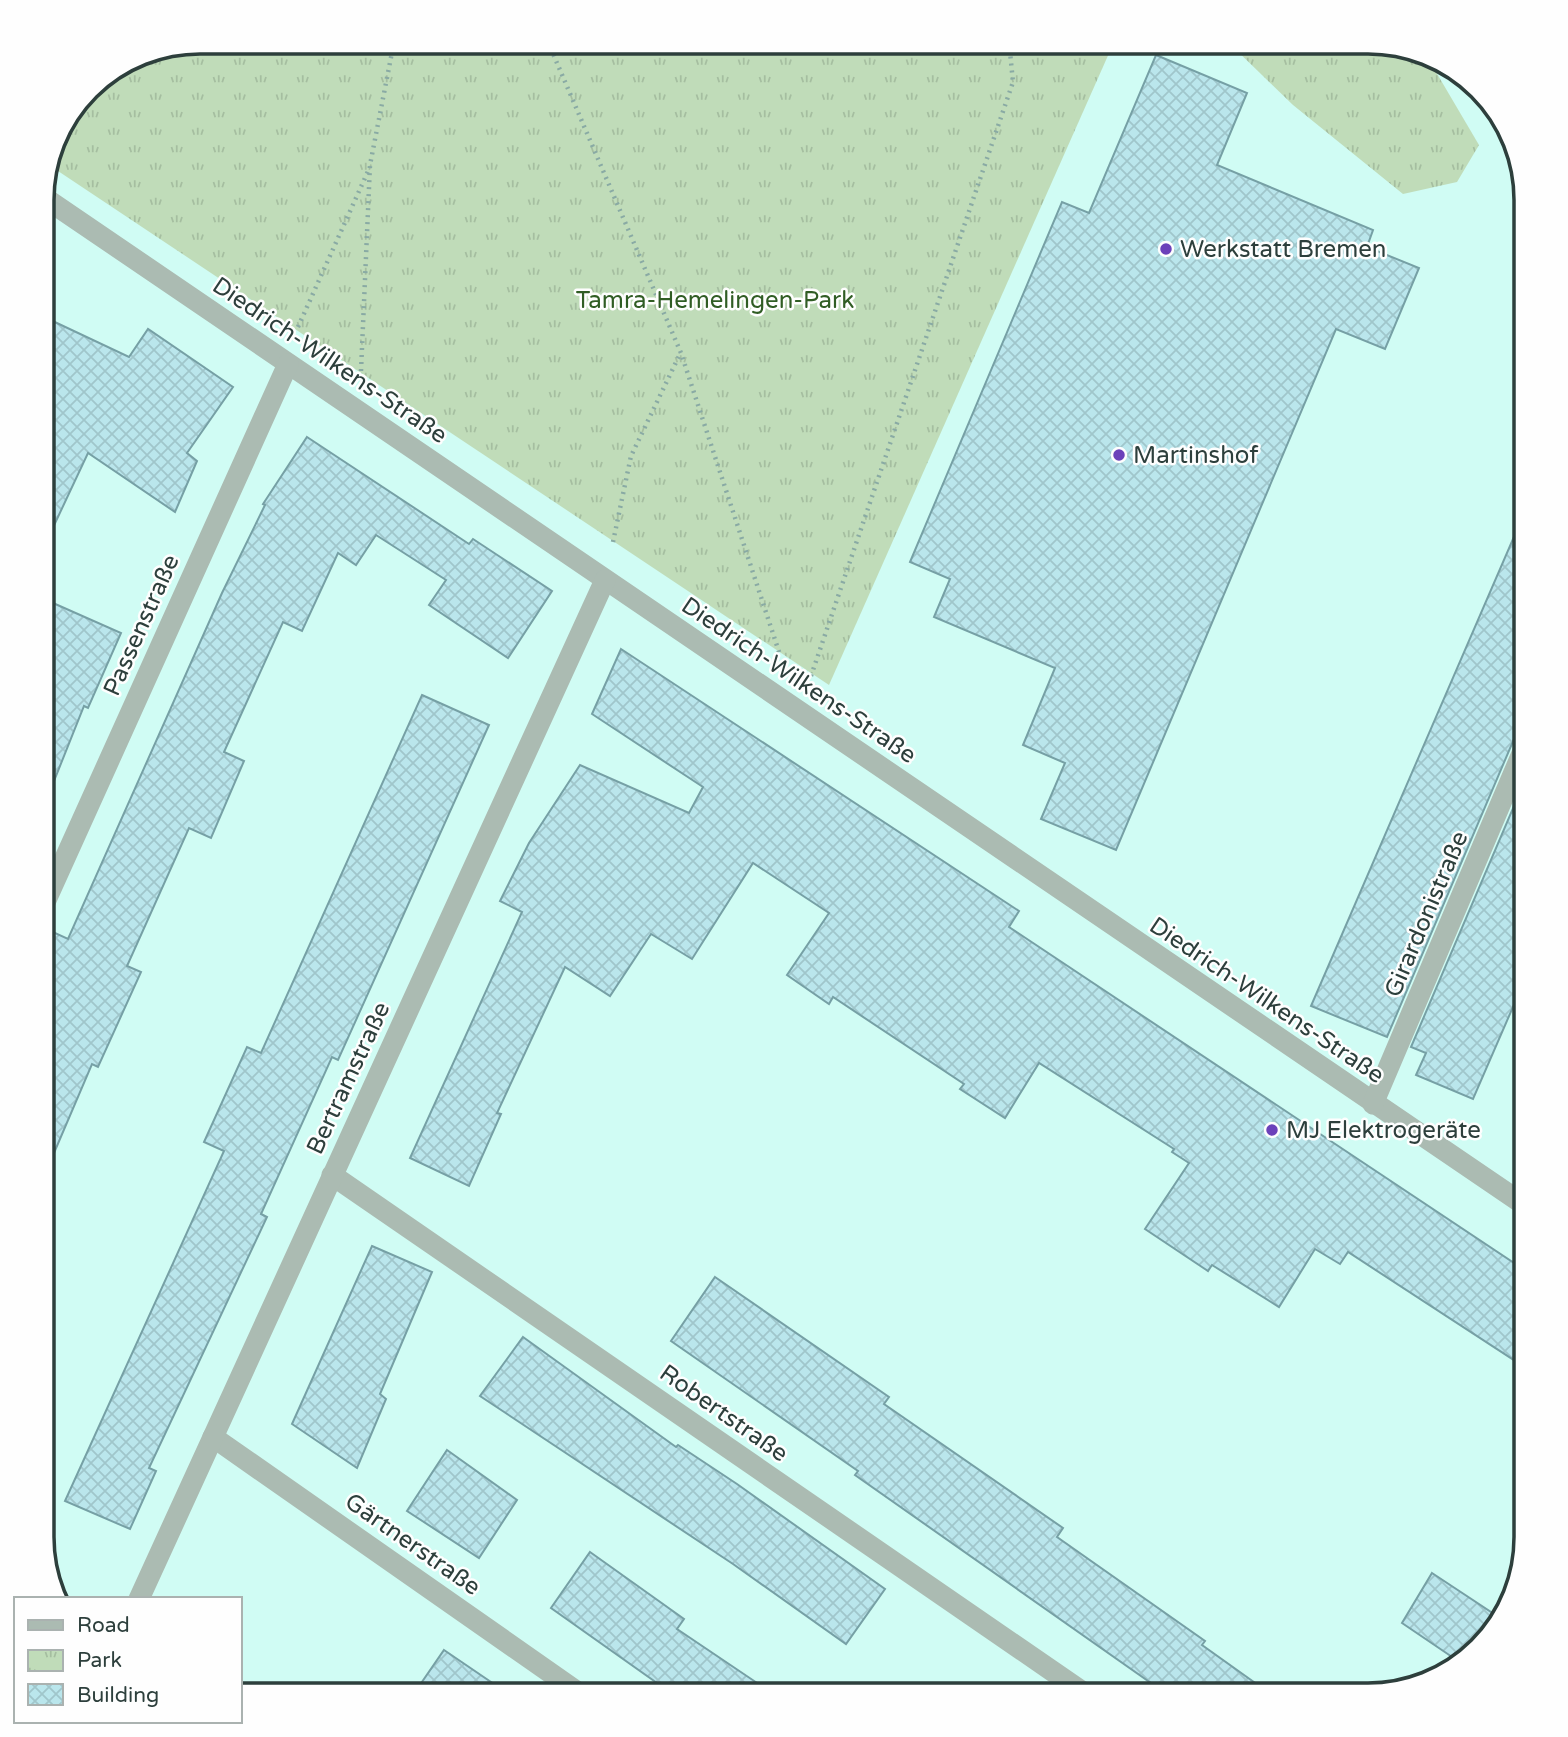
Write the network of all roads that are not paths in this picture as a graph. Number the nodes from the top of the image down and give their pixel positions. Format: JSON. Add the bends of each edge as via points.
{"nodes":[{"id":1,"x":55,"y":205,"type":"edge"},
{"id":2,"x":288,"y":364,"type":"junction"},
{"id":3,"x":605,"y":579,"type":"junction"},
{"id":4,"x":1514,"y":772,"type":"edge"},
{"id":5,"x":54,"y":881,"type":"edge"},
{"id":6,"x":1373,"y":1104,"type":"junction"},
{"id":7,"x":332,"y":1175,"type":"junction"},
{"id":8,"x":1514,"y":1198,"type":"edge"},
{"id":9,"x":213,"y":1437,"type":"junction"},
{"id":10,"x":140,"y":1597,"type":"edge"},
{"id":11,"x":565,"y":1683,"type":"edge"},
{"id":12,"x":1070,"y":1683,"type":"edge"}],
"edges":[{"from":1,"to":2,"type":"street","name":"Diedrich-Wilkens-Straße"},
{"from":2,"to":3,"type":"street","name":"Diedrich-Wilkens-Straße"},
{"from":2,"to":5,"type":"street","name":"Passenstraße"},
{"from":3,"to":6,"type":"street","name":"Diedrich-Wilkens-Straße"},
{"from":3,"to":7,"type":"street","name":"Bertramstraße"},
{"from":4,"to":6,"type":"street","name":"Girardonistraße"},
{"from":6,"to":8,"type":"street","name":"Diedrich-Wilkens-Straße"},
{"from":7,"to":9,"type":"street","name":"Bertramstraße"},
{"from":7,"to":12,"type":"street","name":"Robertstraße"},
{"from":9,"to":10,"type":"street","name":"Bertramstraße"},
{"from":9,"to":11,"type":"street","name":"Gärtnerstraße"}]}
